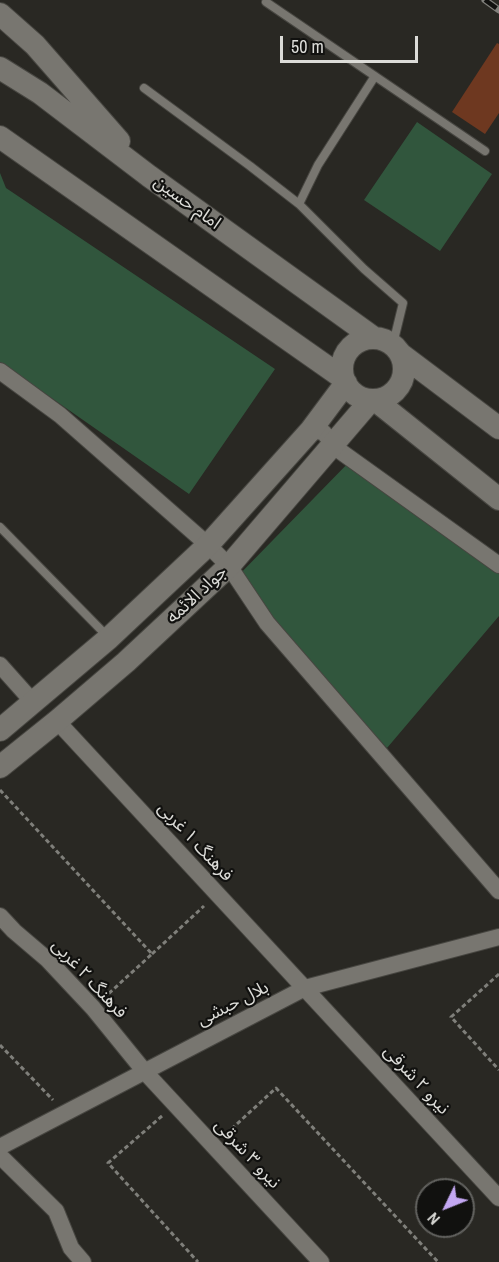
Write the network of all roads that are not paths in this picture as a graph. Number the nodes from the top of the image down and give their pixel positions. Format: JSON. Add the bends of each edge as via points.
{"nodes":[{"id":1,"x":266,"y":2,"type":"dead end"},
{"id":2,"x":0,"y":14,"type":"edge"},
{"id":3,"x":0,"y":68,"type":"edge"},
{"id":4,"x":375,"y":76,"type":"junction"},
{"id":5,"x":144,"y":88,"type":"dead end"},
{"id":6,"x":0,"y":137,"type":"edge"},
{"id":7,"x":485,"y":151,"type":"dead end"},
{"id":8,"x":149,"y":176,"type":"junction"},
{"id":9,"x":299,"y":204,"type":"junction"},
{"id":10,"x":390,"y":346,"type":"junction"},
{"id":11,"x":0,"y":371,"type":"edge"},
{"id":12,"x":345,"y":381,"type":"junction"},
{"id":13,"x":373,"y":400,"type":"junction"},
{"id":14,"x":499,"y":428,"type":"edge"},
{"id":15,"x":311,"y":430,"type":"junction"},
{"id":16,"x":333,"y":446,"type":"junction"},
{"id":17,"x":499,"y":499,"type":"edge"},
{"id":18,"x":0,"y":527,"type":"edge"},
{"id":19,"x":208,"y":545,"type":"junction"},
{"id":20,"x":499,"y":565,"type":"edge"},
{"id":21,"x":229,"y":566,"type":"junction"},
{"id":22,"x":109,"y":638,"type":"junction"},
{"id":23,"x":0,"y":665,"type":"edge"},
{"id":24,"x":33,"y":702,"type":"junction"},
{"id":25,"x":57,"y":721,"type":"junction"},
{"id":26,"x":0,"y":730,"type":"edge"},
{"id":27,"x":0,"y":766,"type":"edge"},
{"id":28,"x":499,"y":891,"type":"edge"},
{"id":29,"x":0,"y":916,"type":"edge"},
{"id":30,"x":498,"y":938,"type":"edge"},
{"id":31,"x":305,"y":988,"type":"junction"},
{"id":32,"x":145,"y":1072,"type":"junction"},
{"id":33,"x":0,"y":1147,"type":"edge"},
{"id":34,"x":0,"y":1156,"type":"edge"},
{"id":35,"x":499,"y":1198,"type":"edge"},
{"id":36,"x":83,"y":1262,"type":"edge"},
{"id":37,"x":321,"y":1262,"type":"edge"}],
"edges":[{"from":1,"to":4,"type":"lane"},
{"from":2,"to":8,"type":"main road","via":[[35,45]]},
{"from":3,"to":8,"type":"main road","name":"امام حسین","via":[[40,93]]},
{"from":4,"to":7,"type":"lane"},
{"from":4,"to":9,"type":"lane","via":[[318,165]]},
{"from":5,"to":9,"type":"lane"},
{"from":6,"to":12,"type":"main road"},
{"from":8,"to":10,"type":"main road","name":"امام حسین"},
{"from":9,"to":10,"type":"lane","via":[[403,303]]},
{"from":10,"to":12,"type":"main road","via":[[369,337],[356,342],[342,363]]},
{"from":10,"to":13,"type":"main road","via":[[405,368],[403,380],[395,391]]},
{"from":10,"to":14,"type":"main road","name":"امام حسین"},
{"from":11,"to":19,"type":"street","via":[[60,415]]},
{"from":12,"to":13,"type":"main road","via":[[359,397]]},
{"from":12,"to":15,"type":"main road","name":"جواد الائمه"},
{"from":13,"to":16,"type":"main road","name":"جواد الائمه"},
{"from":13,"to":17,"type":"main road"},
{"from":15,"to":16,"type":"street","via":[[323,432]]},
{"from":15,"to":19,"type":"main road","name":"جواد الائمه"},
{"from":16,"to":20,"type":"street"},
{"from":16,"to":21,"type":"main road","name":"جواد الائمه"},
{"from":18,"to":22,"type":"lane"},
{"from":19,"to":21,"type":"street"},
{"from":19,"to":22,"type":"main road","name":"جواد الائمه"},
{"from":21,"to":25,"type":"main road","name":"جواد الائمه"},
{"from":21,"to":28,"type":"street","via":[[267,623]]},
{"from":22,"to":24,"type":"main road","name":"جواد الائمه"},
{"from":23,"to":24,"type":"street"},
{"from":24,"to":26,"type":"main road","name":"جواد الائمه"},
{"from":25,"to":27,"type":"main road","name":"جواد الائمه"},
{"from":25,"to":31,"type":"street","name":"فرهنگ ۱ غربی"},
{"from":29,"to":32,"type":"street","name":"فرهنگ ۲ غربی","via":[[93,1008]]},
{"from":30,"to":31,"type":"street","name":"بلال حبشی"},
{"from":31,"to":32,"type":"street","name":"بلال حبشی"},
{"from":31,"to":35,"type":"street","name":"نیرو ۲ شرقی"},
{"from":32,"to":33,"type":"street","name":"بلال حبشی"},
{"from":32,"to":37,"type":"street","name":"نیرو ۳ شرقی"},
{"from":34,"to":36,"type":"street","via":[[56,1211],[70,1248]]}]}
